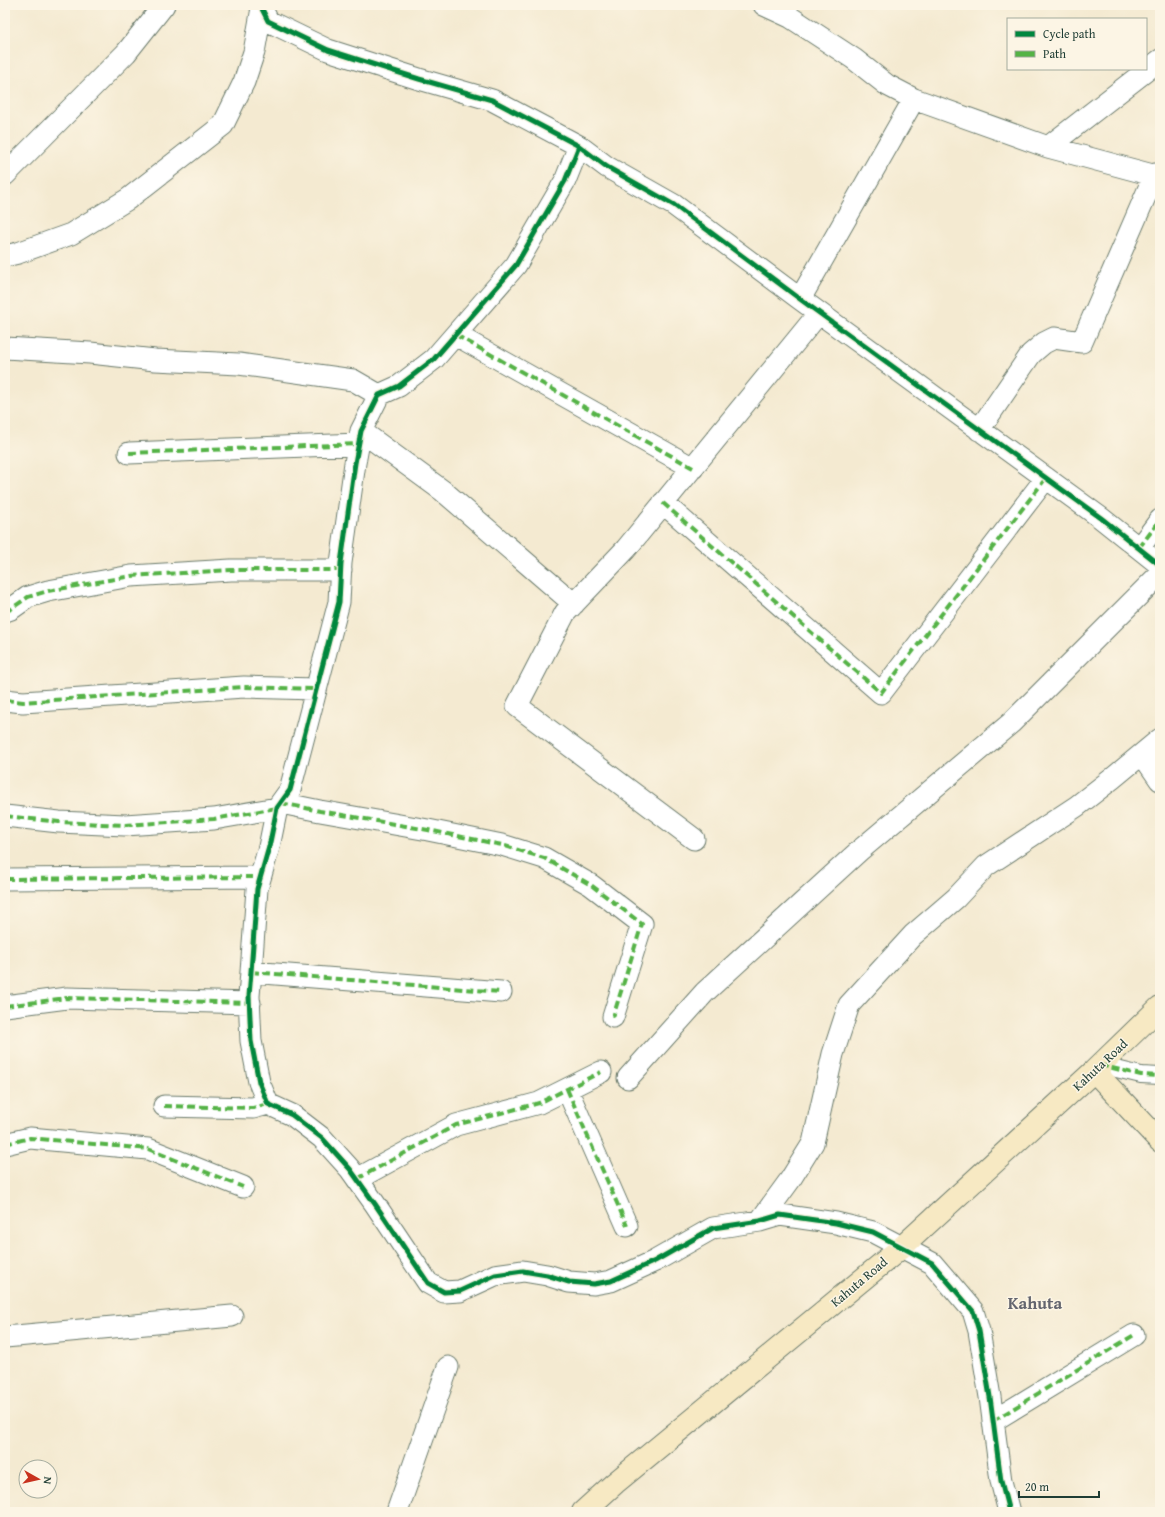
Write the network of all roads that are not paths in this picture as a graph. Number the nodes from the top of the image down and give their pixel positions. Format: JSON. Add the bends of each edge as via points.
{"nodes":[{"id":1,"x":164,"y":5,"type":"edge"},
{"id":2,"x":764,"y":5,"type":"edge"},
{"id":3,"x":261,"y":6,"type":"edge"},
{"id":4,"x":1160,"y":60,"type":"edge"},
{"id":5,"x":914,"y":99,"type":"junction"},
{"id":6,"x":579,"y":146,"type":"junction"},
{"id":7,"x":1048,"y":147,"type":"junction"},
{"id":8,"x":5,"y":175,"type":"edge"},
{"id":9,"x":1158,"y":176,"type":"edge"},
{"id":10,"x":5,"y":256,"type":"edge"},
{"id":11,"x":800,"y":299,"type":"junction"},
{"id":12,"x":819,"y":313,"type":"junction"},
{"id":13,"x":456,"y":335,"type":"junction"},
{"id":14,"x":5,"y":348,"type":"edge"},
{"id":15,"x":379,"y":395,"type":"junction"},
{"id":16,"x":979,"y":430,"type":"junction"},
{"id":17,"x":360,"y":438,"type":"junction"},
{"id":18,"x":128,"y":453,"type":"dead end"},
{"id":19,"x":693,"y":468,"type":"junction"},
{"id":20,"x":1046,"y":478,"type":"junction"},
{"id":21,"x":663,"y":503,"type":"junction"},
{"id":22,"x":1160,"y":520,"type":"edge"},
{"id":23,"x":1139,"y":548,"type":"junction"},
{"id":24,"x":1160,"y":565,"type":"edge"},
{"id":25,"x":341,"y":570,"type":"junction"},
{"id":26,"x":1160,"y":574,"type":"edge"},
{"id":27,"x":574,"y":604,"type":"junction"},
{"id":28,"x":5,"y":611,"type":"edge"},
{"id":29,"x":316,"y":689,"type":"junction"},
{"id":30,"x":5,"y":700,"type":"edge"},
{"id":31,"x":1160,"y":739,"type":"edge"},
{"id":32,"x":1142,"y":754,"type":"junction"},
{"id":33,"x":1160,"y":780,"type":"edge"},
{"id":34,"x":279,"y":805,"type":"junction"},
{"id":35,"x":5,"y":816,"type":"edge"},
{"id":36,"x":694,"y":839,"type":"dead end"},
{"id":37,"x":260,"y":877,"type":"junction"},
{"id":38,"x":5,"y":879,"type":"edge"},
{"id":39,"x":251,"y":972,"type":"junction"},
{"id":40,"x":502,"y":992,"type":"dead end"},
{"id":41,"x":250,"y":1003,"type":"junction"},
{"id":42,"x":5,"y":1006,"type":"edge"},
{"id":43,"x":1160,"y":1007,"type":"edge"},
{"id":44,"x":613,"y":1017,"type":"dead end"},
{"id":45,"x":1097,"y":1068,"type":"junction"},
{"id":46,"x":601,"y":1072,"type":"dead end"},
{"id":47,"x":1160,"y":1076,"type":"edge"},
{"id":48,"x":628,"y":1078,"type":"dead end"},
{"id":49,"x":567,"y":1089,"type":"junction"},
{"id":50,"x":268,"y":1104,"type":"junction"},
{"id":51,"x":164,"y":1106,"type":"dead end"},
{"id":52,"x":1160,"y":1141,"type":"edge"},
{"id":53,"x":5,"y":1144,"type":"edge"},
{"id":54,"x":358,"y":1179,"type":"junction"},
{"id":55,"x":243,"y":1187,"type":"dead end"},
{"id":56,"x":760,"y":1221,"type":"junction"},
{"id":57,"x":627,"y":1226,"type":"dead end"},
{"id":58,"x":902,"y":1247,"type":"junction"},
{"id":59,"x":232,"y":1316,"type":"dead end"},
{"id":60,"x":1134,"y":1335,"type":"dead end"},
{"id":61,"x":5,"y":1336,"type":"edge"},
{"id":62,"x":448,"y":1367,"type":"dead end"},
{"id":63,"x":993,"y":1421,"type":"junction"},
{"id":64,"x":397,"y":1512,"type":"edge"},
{"id":65,"x":583,"y":1512,"type":"edge"},
{"id":66,"x":1008,"y":1512,"type":"edge"}],
"edges":[{"from":1,"to":8,"type":"street","via":[[126,53]]},
{"from":2,"to":5,"type":"street","via":[[790,17],[888,85]]},
{"from":3,"to":6,"type":"street","via":[[268,21],[328,50],[492,100]]},
{"from":3,"to":10,"type":"street","via":[[254,52],[244,82],[223,125],[128,199],[70,234]]},
{"from":4,"to":7,"type":"street"},
{"from":5,"to":7,"type":"street"},
{"from":5,"to":11,"type":"street"},
{"from":6,"to":11,"type":"street","via":[[607,167],[674,205]]},
{"from":6,"to":13,"type":"street","via":[[565,181],[516,265]]},
{"from":7,"to":9,"type":"street"},
{"from":9,"to":16,"type":"street","via":[[1082,342],[1054,338],[1031,354]]},
{"from":11,"to":12,"type":"street"},
{"from":12,"to":16,"type":"street"},
{"from":12,"to":19,"type":"street"},
{"from":13,"to":15,"type":"street","via":[[434,360],[398,386]]},
{"from":13,"to":19,"type":"street"},
{"from":14,"to":15,"type":"street","via":[[239,364],[353,380]]},
{"from":15,"to":17,"type":"street"},
{"from":16,"to":20,"type":"street"},
{"from":17,"to":18,"type":"street"},
{"from":17,"to":25,"type":"street"},
{"from":17,"to":27,"type":"street","via":[[443,491]]},
{"from":19,"to":21,"type":"street"},
{"from":20,"to":21,"type":"street","via":[[881,693]]},
{"from":20,"to":23,"type":"street"},
{"from":21,"to":27,"type":"street","via":[[626,550]]},
{"from":22,"to":23,"type":"street"},
{"from":23,"to":24,"type":"street"},
{"from":25,"to":28,"type":"street","via":[[231,570],[131,576],[48,591],[28,597]]},
{"from":25,"to":29,"type":"street","via":[[339,602]]},
{"from":26,"to":48,"type":"street","via":[[1011,723],[859,851],[705,992]]},
{"from":27,"to":36,"type":"street","via":[[566,613],[517,706]]},
{"from":29,"to":30,"type":"street","via":[[244,687],[23,702]]},
{"from":29,"to":34,"type":"street","via":[[290,790]]},
{"from":31,"to":32,"type":"street"},
{"from":32,"to":33,"type":"street"},
{"from":32,"to":56,"type":"street","via":[[1077,806],[986,866],[956,898],[913,935],[849,1004],[833,1054],[813,1143]]},
{"from":34,"to":35,"type":"street","via":[[214,819],[125,825]]},
{"from":34,"to":37,"type":"street"},
{"from":34,"to":44,"type":"street","via":[[502,845],[544,858],[591,885],[642,924]]},
{"from":37,"to":38,"type":"street"},
{"from":37,"to":39,"type":"street"},
{"from":39,"to":40,"type":"street"},
{"from":39,"to":41,"type":"street"},
{"from":41,"to":42,"type":"street","via":[[68,998]]},
{"from":41,"to":50,"type":"street","via":[[251,1041]]},
{"from":43,"to":45,"type":"main road","name":"Kahuta Road"},
{"from":45,"to":47,"type":"street"},
{"from":45,"to":52,"type":"main road"},
{"from":45,"to":58,"type":"main road","name":"Kahuta Road"},
{"from":46,"to":49,"type":"street"},
{"from":49,"to":54,"type":"street","via":[[539,1103],[456,1125]]},
{"from":49,"to":57,"type":"street"},
{"from":50,"to":51,"type":"street","via":[[253,1108]]},
{"from":50,"to":54,"type":"street","via":[[292,1115],[322,1138]]},
{"from":53,"to":55,"type":"street","via":[[30,1138],[148,1149]]},
{"from":54,"to":56,"type":"street","via":[[428,1284],[444,1292],[460,1290],[495,1275],[523,1271],[569,1282],[594,1284],[611,1281],[655,1261],[713,1228]]},
{"from":56,"to":58,"type":"street","via":[[780,1215],[836,1223],[873,1232]]},
{"from":58,"to":63,"type":"street","via":[[932,1263],[973,1311],[979,1330]]},
{"from":58,"to":65,"type":"main road","name":"Kahuta Road"},
{"from":59,"to":61,"type":"street"},
{"from":60,"to":63,"type":"street"},
{"from":62,"to":64,"type":"street"},
{"from":63,"to":66,"type":"street"}]}
